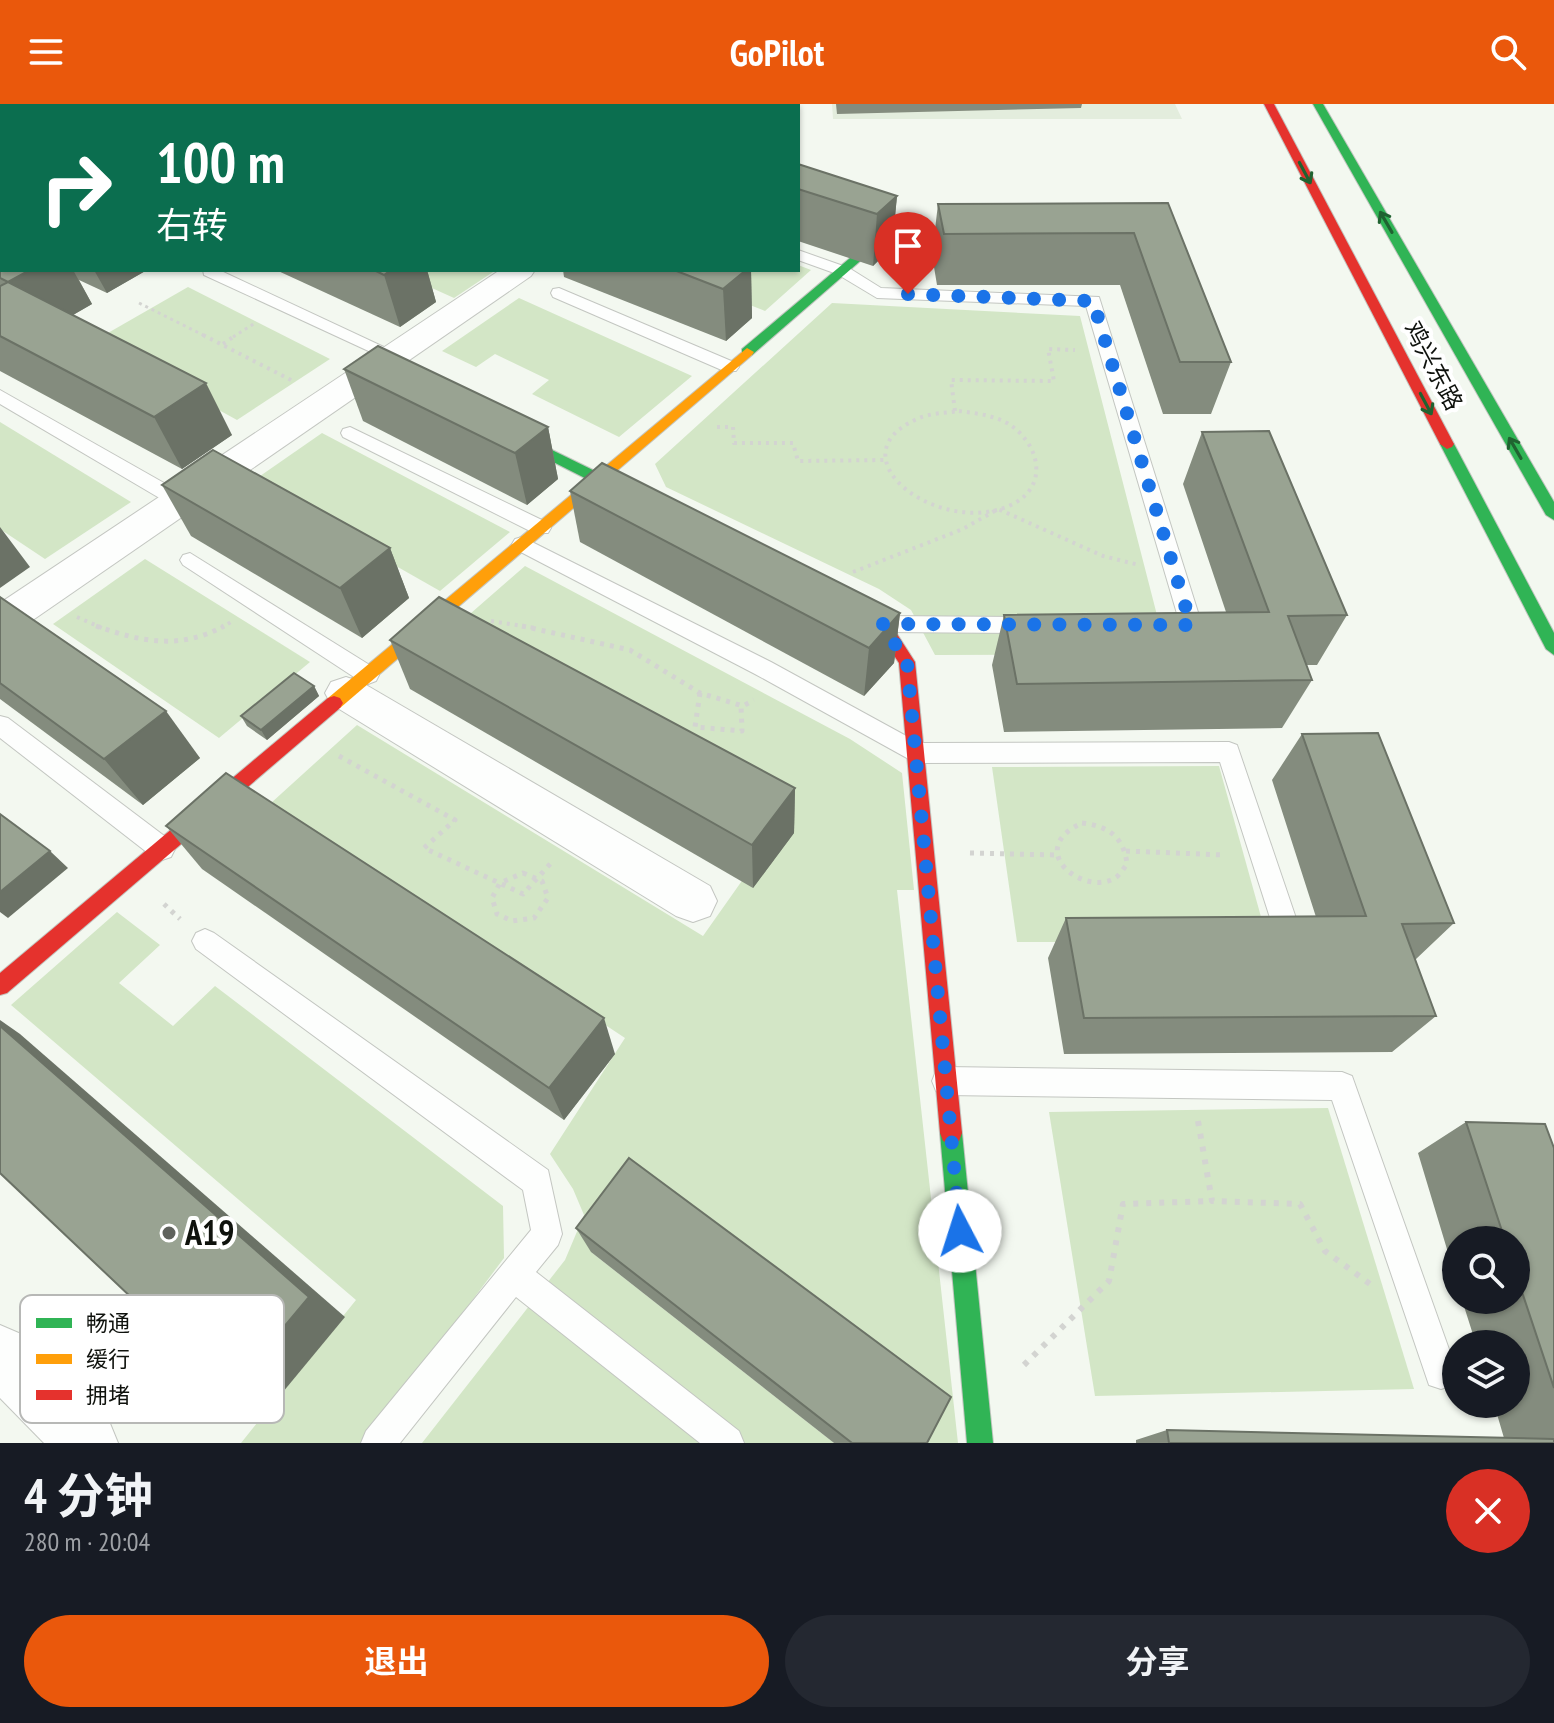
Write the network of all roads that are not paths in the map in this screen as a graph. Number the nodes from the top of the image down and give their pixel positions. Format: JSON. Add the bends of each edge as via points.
{"nodes":[{"id":1,"x":1269,"y":104,"type":"edge"},
{"id":2,"x":1318,"y":104,"type":"edge"},
{"id":3,"x":800,"y":256,"type":"edge"},
{"id":4,"x":860,"y":256,"type":"edge"},
{"id":5,"x":843,"y":271,"type":"junction"},
{"id":6,"x":210,"y":272,"type":"dead end"},
{"id":7,"x":517,"y":272,"type":"edge"},
{"id":8,"x":559,"y":293,"type":"dead end"},
{"id":9,"x":386,"y":367,"type":"junction"},
{"id":10,"x":730,"y":367,"type":"junction"},
{"id":11,"x":0,"y":396,"type":"edge"},
{"id":12,"x":487,"y":424,"type":"edge"},
{"id":13,"x":350,"y":433,"type":"dead end"},
{"id":14,"x":600,"y":479,"type":"junction"},
{"id":15,"x":180,"y":501,"type":"junction"},
{"id":16,"x":656,"y":508,"type":"edge"},
{"id":17,"x":1554,"y":515,"type":"edge"},
{"id":18,"x":541,"y":528,"type":"junction"},
{"id":19,"x":522,"y":544,"type":"junction"},
{"id":20,"x":190,"y":560,"type":"dead end"},
{"id":21,"x":810,"y":587,"type":"edge"},
{"id":22,"x":0,"y":623,"type":"edge"},
{"id":23,"x":882,"y":624,"type":"junction"},
{"id":24,"x":1052,"y":625,"type":"edge"},
{"id":25,"x":1144,"y":625,"type":"edge"},
{"id":26,"x":1554,"y":649,"type":"edge"},
{"id":27,"x":357,"y":684,"type":"junction"},
{"id":28,"x":0,"y":725,"type":"edge"},
{"id":29,"x":916,"y":753,"type":"junction"},
{"id":30,"x":162,"y":849,"type":"junction"},
{"id":31,"x":693,"y":901,"type":"dead end"},
{"id":32,"x":1286,"y":927,"type":"edge"},
{"id":33,"x":205,"y":941,"type":"road end"},
{"id":34,"x":0,"y":986,"type":"edge"},
{"id":35,"x":946,"y":1081,"type":"junction"},
{"id":36,"x":514,"y":1275,"type":"junction"},
{"id":37,"x":0,"y":1355,"type":"edge"},
{"id":38,"x":1441,"y":1373,"type":"dead end"},
{"id":39,"x":20,"y":1375,"type":"edge"},
{"id":40,"x":67,"y":1423,"type":"edge"},
{"id":41,"x":87,"y":1443,"type":"edge"},
{"id":42,"x":378,"y":1443,"type":"edge"},
{"id":43,"x":727,"y":1443,"type":"edge"},
{"id":44,"x":980,"y":1443,"type":"edge"}],
"edges":[{"from":1,"to":26,"type":"main road","name":"鸡兴东路","one_way":true},
{"from":17,"to":2,"type":"main road","name":"鸡兴东路","one_way":true},
{"from":3,"to":5,"type":"lane"},
{"from":4,"to":5,"type":"main road"},
{"from":5,"to":10,"type":"main road"},
{"from":5,"to":25,"type":"lane","via":[[877,293],[1093,301],[1191,625]]},
{"from":6,"to":9,"type":"lane"},
{"from":7,"to":9,"type":"street"},
{"from":8,"to":10,"type":"lane"},
{"from":9,"to":15,"type":"street"},
{"from":10,"to":14,"type":"main road"},
{"from":11,"to":15,"type":"lane"},
{"from":12,"to":14,"type":"main road"},
{"from":13,"to":18,"type":"lane"},
{"from":14,"to":16,"type":"main road"},
{"from":14,"to":18,"type":"main road"},
{"from":15,"to":22,"type":"street"},
{"from":18,"to":19,"type":"main road"},
{"from":19,"to":27,"type":"main road"},
{"from":19,"to":29,"type":"lane"},
{"from":20,"to":27,"type":"lane","via":[[259,605]]},
{"from":21,"to":23,"type":"main road"},
{"from":23,"to":24,"type":"lane"},
{"from":23,"to":29,"type":"main road","via":[[907,662]]},
{"from":27,"to":30,"type":"main road"},
{"from":27,"to":31,"type":"street","via":[[578,832]]},
{"from":28,"to":30,"type":"lane"},
{"from":29,"to":32,"type":"lane","via":[[1229,752]]},
{"from":29,"to":35,"type":"main road"},
{"from":30,"to":34,"type":"main road"},
{"from":33,"to":36,"type":"lane","via":[[537,1181],[547,1234]]},
{"from":35,"to":38,"type":"lane","via":[[1342,1086]]},
{"from":35,"to":44,"type":"main road"},
{"from":36,"to":42,"type":"lane"},
{"from":36,"to":43,"type":"lane"},
{"from":37,"to":39,"type":"street"},
{"from":40,"to":41,"type":"street"}]}
